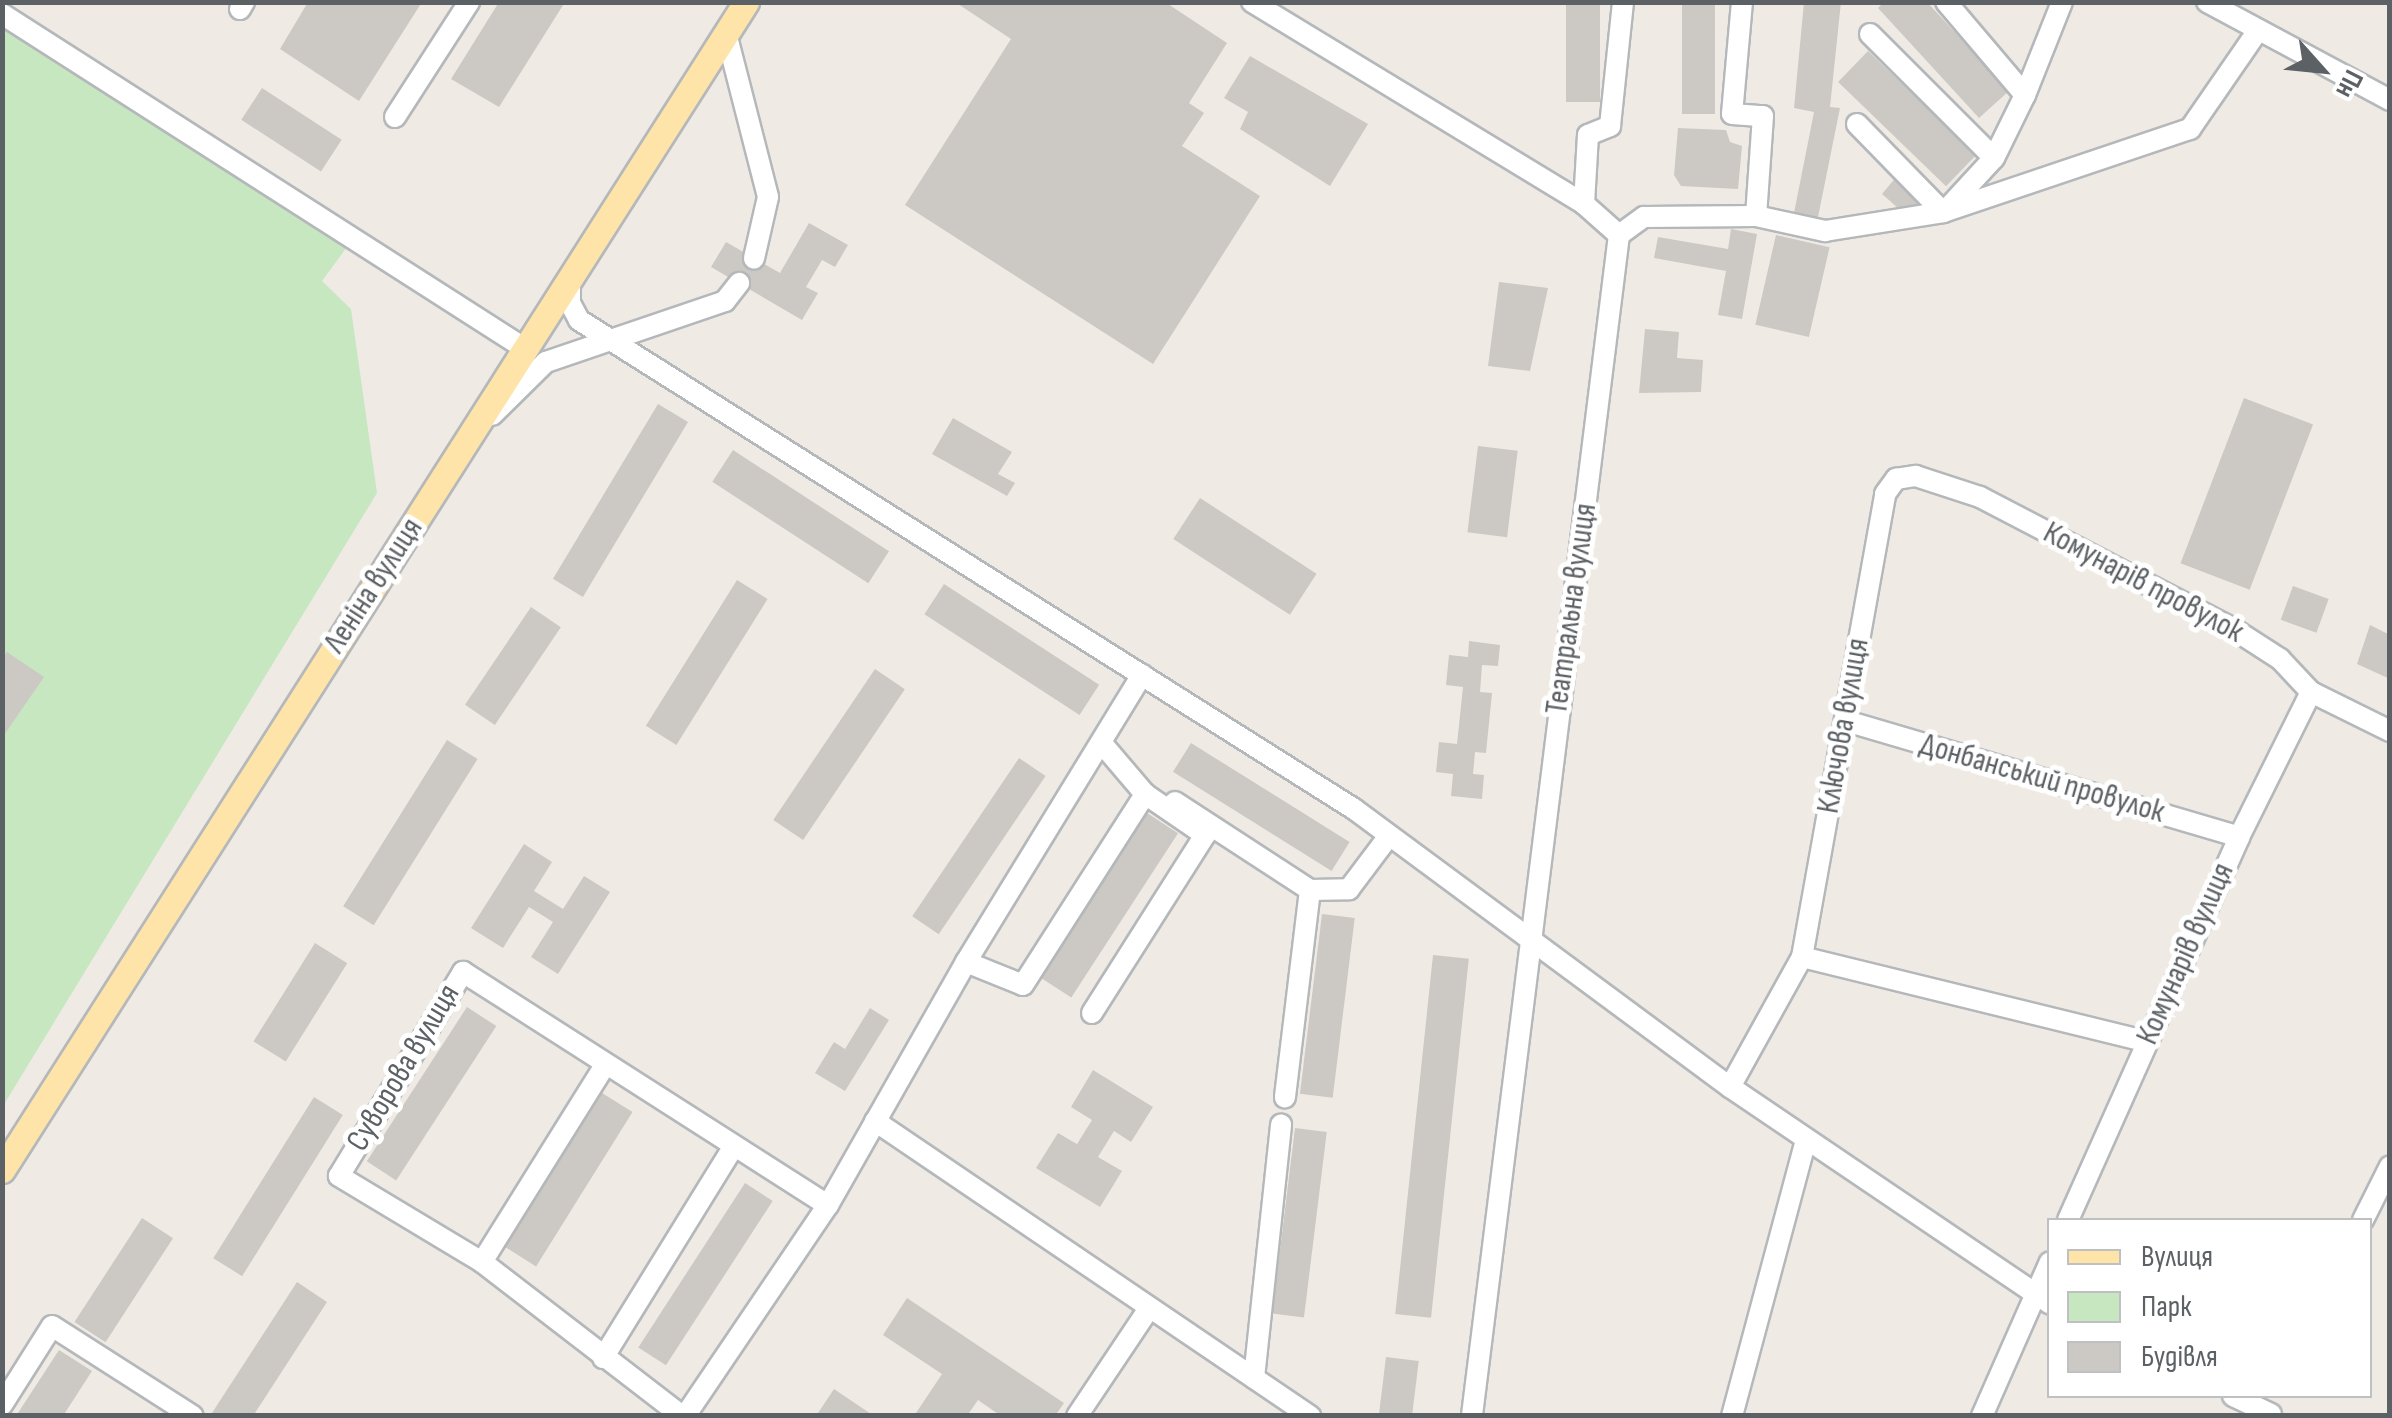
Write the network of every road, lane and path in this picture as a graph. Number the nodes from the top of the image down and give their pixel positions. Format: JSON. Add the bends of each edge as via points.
{"nodes":[{"id":1,"x":468,"y":2,"type":"edge"},
{"id":2,"x":746,"y":2,"type":"edge"},
{"id":3,"x":1252,"y":2,"type":"edge"},
{"id":4,"x":1622,"y":2,"type":"edge"},
{"id":5,"x":1742,"y":2,"type":"edge"},
{"id":6,"x":1946,"y":2,"type":"edge"},
{"id":7,"x":2062,"y":2,"type":"edge"},
{"id":8,"x":2207,"y":2,"type":"edge"},
{"id":9,"x":2,"y":14,"type":"edge"},
{"id":10,"x":2257,"y":32,"type":"junction"},
{"id":11,"x":726,"y":33,"type":"junction"},
{"id":12,"x":1870,"y":34,"type":"dead end"},
{"id":13,"x":2026,"y":95,"type":"junction"},
{"id":14,"x":2390,"y":100,"type":"edge"},
{"id":15,"x":395,"y":117,"type":"dead end"},
{"id":16,"x":1857,"y":124,"type":"dead end"},
{"id":17,"x":1994,"y":158,"type":"junction"},
{"id":18,"x":1584,"y":204,"type":"junction"},
{"id":19,"x":1943,"y":212,"type":"junction"},
{"id":20,"x":1756,"y":216,"type":"junction"},
{"id":21,"x":1619,"y":234,"type":"junction"},
{"id":22,"x":754,"y":258,"type":"dead end"},
{"id":23,"x":570,"y":276,"type":"junction"},
{"id":24,"x":739,"y":283,"type":"dead end"},
{"id":25,"x":608,"y":339,"type":"junction"},
{"id":26,"x":524,"y":348,"type":"junction"},
{"id":27,"x":470,"y":438,"type":"junction"},
{"id":28,"x":1885,"y":494,"type":"joint"},
{"id":29,"x":1142,"y":675,"type":"junction"},
{"id":30,"x":2311,"y":692,"type":"junction"},
{"id":31,"x":1846,"y":721,"type":"junction"},
{"id":32,"x":2390,"y":730,"type":"edge"},
{"id":33,"x":1104,"y":746,"type":"junction"},
{"id":34,"x":1146,"y":794,"type":"junction"},
{"id":35,"x":1175,"y":802,"type":"dead end"},
{"id":36,"x":1389,"y":836,"type":"junction"},
{"id":37,"x":2238,"y":836,"type":"junction"},
{"id":38,"x":1310,"y":890,"type":"junction"},
{"id":39,"x":1527,"y":942,"type":"junction"},
{"id":40,"x":1802,"y":957,"type":"junction"},
{"id":41,"x":966,"y":962,"type":"junction"},
{"id":42,"x":1092,"y":1013,"type":"dead end"},
{"id":43,"x":2148,"y":1042,"type":"junction"},
{"id":44,"x":606,"y":1064,"type":"junction"},
{"id":45,"x":1730,"y":1087,"type":"junction"},
{"id":46,"x":1285,"y":1097,"type":"dead end"},
{"id":47,"x":876,"y":1120,"type":"junction"},
{"id":48,"x":1280,"y":1124,"type":"dead end"},
{"id":49,"x":1806,"y":1140,"type":"junction"},
{"id":50,"x":732,"y":1149,"type":"junction"},
{"id":51,"x":2390,"y":1166,"type":"edge"},
{"id":52,"x":2,"y":1170,"type":"edge"},
{"id":53,"x":828,"y":1205,"type":"junction"},
{"id":54,"x":2069,"y":1218,"type":"edge"},
{"id":55,"x":2365,"y":1218,"type":"edge"},
{"id":56,"x":482,"y":1262,"type":"junction"},
{"id":57,"x":2042,"y":1300,"type":"edge"},
{"id":58,"x":1148,"y":1310,"type":"junction"},
{"id":59,"x":602,"y":1358,"type":"junction"},
{"id":60,"x":1254,"y":1378,"type":"junction"},
{"id":61,"x":2237,"y":1398,"type":"edge"},
{"id":62,"x":2,"y":1405,"type":"edge"},
{"id":63,"x":2270,"y":1415,"type":"edge"},
{"id":64,"x":192,"y":1416,"type":"edge"},
{"id":65,"x":683,"y":1416,"type":"edge"},
{"id":66,"x":1078,"y":1416,"type":"edge"},
{"id":67,"x":1310,"y":1416,"type":"edge"},
{"id":68,"x":1472,"y":1416,"type":"edge"},
{"id":69,"x":1732,"y":1416,"type":"edge"},
{"id":70,"x":1982,"y":1416,"type":"edge"}],
"edges":[{"from":1,"to":15,"type":"street"},
{"from":2,"to":11,"type":"main road","name":"Леніна вулиця"},
{"from":3,"to":18,"type":"street"},
{"from":4,"to":18,"type":"street","via":[[1610,126],[1588,136]]},
{"from":5,"to":20,"type":"street","via":[[1732,114],[1763,116]]},
{"from":6,"to":13,"type":"street"},
{"from":7,"to":13,"type":"street"},
{"from":8,"to":10,"type":"street"},
{"from":9,"to":26,"type":"street"},
{"from":10,"to":14,"type":"street"},
{"from":10,"to":19,"type":"street","via":[[2190,129]]},
{"from":11,"to":22,"type":"street","via":[[768,196]]},
{"from":11,"to":23,"type":"main road","name":"Леніна вулиця"},
{"from":12,"to":17,"type":"street"},
{"from":13,"to":17,"type":"street"},
{"from":16,"to":19,"type":"street"},
{"from":17,"to":19,"type":"street"},
{"from":18,"to":21,"type":"street"},
{"from":19,"to":20,"type":"street","via":[[1864,230],[1825,230]]},
{"from":20,"to":21,"type":"street","via":[[1644,217]]},
{"from":21,"to":39,"type":"street","name":"Театральна вулиця"},
{"from":23,"to":25,"type":"street","via":[[570,303],[580,320]]},
{"from":23,"to":26,"type":"main road","name":"Леніна вулиця"},
{"from":24,"to":25,"type":"street","via":[[725,301]]},
{"from":25,"to":27,"type":"street","via":[[546,362]]},
{"from":25,"to":29,"type":"street"},
{"from":26,"to":27,"type":"main road","name":"Леніна вулиця"},
{"from":27,"to":52,"type":"main road","name":"Леніна вулиця"},
{"from":28,"to":30,"type":"street","name":"Комунарів провулок","via":[[1896,479],[1916,476],[1980,497],[2235,630],[2280,659]]},
{"from":28,"to":31,"type":"street","name":"Ключова вулиця"},
{"from":29,"to":33,"type":"street","name":"Суворова вулиця"},
{"from":29,"to":36,"type":"street"},
{"from":30,"to":32,"type":"street","name":"Комунарів провулок"},
{"from":30,"to":37,"type":"street","name":"Комунарів вулиця"},
{"from":31,"to":37,"type":"street","name":"Донбанський провулок"},
{"from":31,"to":40,"type":"street","name":"Ключова вулиця"},
{"from":33,"to":34,"type":"street"},
{"from":33,"to":41,"type":"street","name":"Суворова вулиця"},
{"from":34,"to":41,"type":"street","via":[[1023,985]]},
{"from":34,"to":42,"type":"street","via":[[1206,834]]},
{"from":35,"to":38,"type":"street"},
{"from":36,"to":38,"type":"street","via":[[1349,889]]},
{"from":36,"to":39,"type":"street"},
{"from":37,"to":43,"type":"street","name":"Комунарів вулиця"},
{"from":38,"to":46,"type":"street"},
{"from":39,"to":45,"type":"street"},
{"from":39,"to":68,"type":"street","name":"Театральна вулиця"},
{"from":40,"to":43,"type":"street"},
{"from":40,"to":45,"type":"street","name":"Ключова вулиця"},
{"from":41,"to":47,"type":"street","name":"Суворова вулиця"},
{"from":43,"to":54,"type":"street","name":"Комунарів вулиця"},
{"from":44,"to":50,"type":"street","name":"Суворова вулиця"},
{"from":44,"to":56,"type":"street"},
{"from":44,"to":56,"type":"street","name":"Суворова вулиця","via":[[462,972],[338,1176]]},
{"from":45,"to":49,"type":"street"},
{"from":47,"to":53,"type":"street","name":"Суворова вулиця"},
{"from":47,"to":58,"type":"street"},
{"from":48,"to":60,"type":"street"},
{"from":49,"to":57,"type":"street"},
{"from":49,"to":69,"type":"street"},
{"from":50,"to":53,"type":"street","name":"Суворова вулиця"},
{"from":50,"to":59,"type":"street"},
{"from":51,"to":55,"type":"street"},
{"from":53,"to":65,"type":"street","name":"Суворова вулиця"},
{"from":56,"to":59,"type":"street","name":"Суворова вулиця"},
{"from":57,"to":70,"type":"street"},
{"from":58,"to":60,"type":"street"},
{"from":58,"to":66,"type":"street"},
{"from":59,"to":65,"type":"street","name":"Суворова вулиця"},
{"from":60,"to":67,"type":"street"},
{"from":61,"to":63,"type":"street"},
{"from":62,"to":64,"type":"street","via":[[52,1326]]}]}
